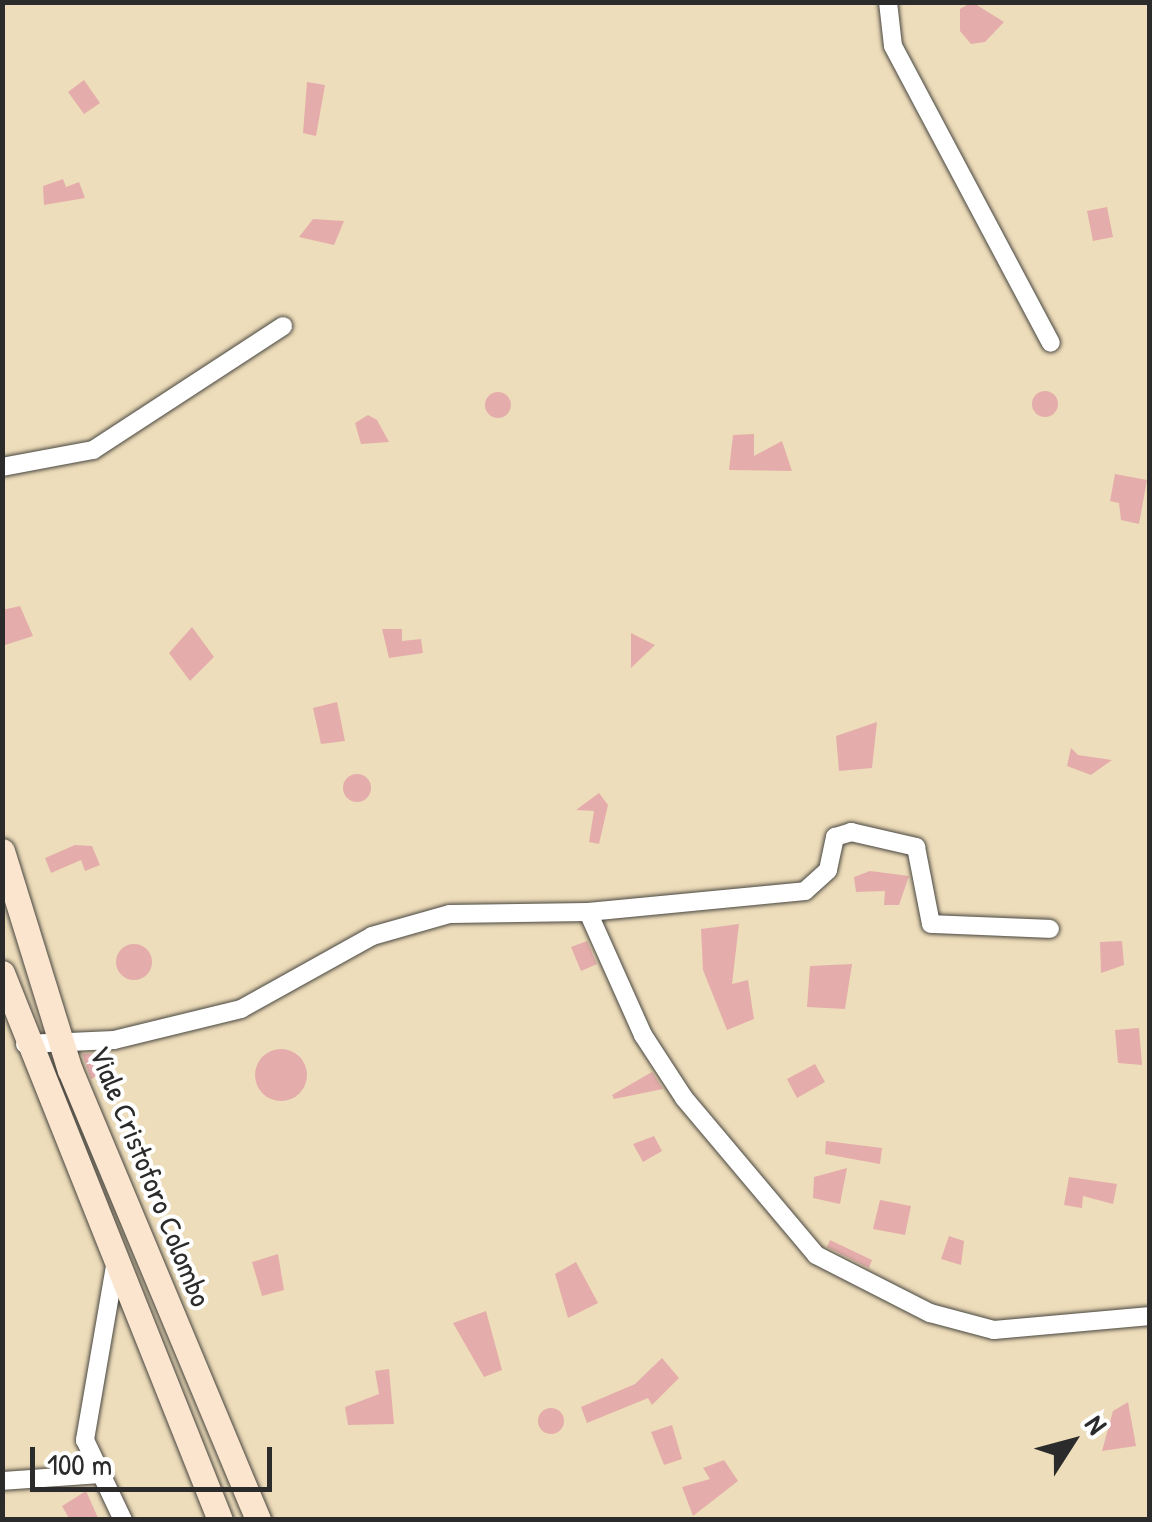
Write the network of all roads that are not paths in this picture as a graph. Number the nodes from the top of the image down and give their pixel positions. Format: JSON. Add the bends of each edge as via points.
{"nodes":[{"id":1,"x":888,"y":2,"type":"edge"},
{"id":2,"x":283,"y":326,"type":"dead end"},
{"id":3,"x":1051,"y":344,"type":"dead end"},
{"id":4,"x":2,"y":467,"type":"edge"},
{"id":5,"x":2,"y":851,"type":"edge"},
{"id":6,"x":588,"y":912,"type":"junction"},
{"id":7,"x":1050,"y":929,"type":"dead end"},
{"id":8,"x":2,"y":973,"type":"edge"},
{"id":9,"x":59,"y":1040,"type":"junction"},
{"id":10,"x":25,"y":1044,"type":"junction"},
{"id":11,"x":115,"y":1266,"type":"junction"},
{"id":12,"x":1150,"y":1316,"type":"edge"},
{"id":13,"x":99,"y":1474,"type":"junction"},
{"id":14,"x":2,"y":1481,"type":"edge"},
{"id":15,"x":123,"y":1520,"type":"edge"},
{"id":16,"x":220,"y":1520,"type":"edge"},
{"id":17,"x":258,"y":1520,"type":"edge"}],
"edges":[{"from":1,"to":3,"type":"street","via":[[893,46]]},
{"from":2,"to":4,"type":"street","via":[[93,450]]},
{"from":5,"to":9,"type":"main road","name":"Viale Cristoforo Colombo"},
{"from":6,"to":7,"type":"street","via":[[805,892],[828,870],[835,837],[851,832],[916,846],[930,924]]},
{"from":6,"to":9,"type":"street","via":[[450,914],[372,936],[241,1009],[114,1040]]},
{"from":6,"to":12,"type":"street","via":[[643,1034],[684,1098],[816,1255],[930,1313],[994,1330]]},
{"from":8,"to":10,"type":"main road"},
{"from":9,"to":10,"type":"street"},
{"from":9,"to":17,"type":"main road","name":"Viale Cristoforo Colombo"},
{"from":10,"to":11,"type":"main road"},
{"from":11,"to":13,"type":"street","via":[[85,1440]]},
{"from":11,"to":16,"type":"main road"},
{"from":13,"to":14,"type":"street"},
{"from":13,"to":15,"type":"street"}]}
